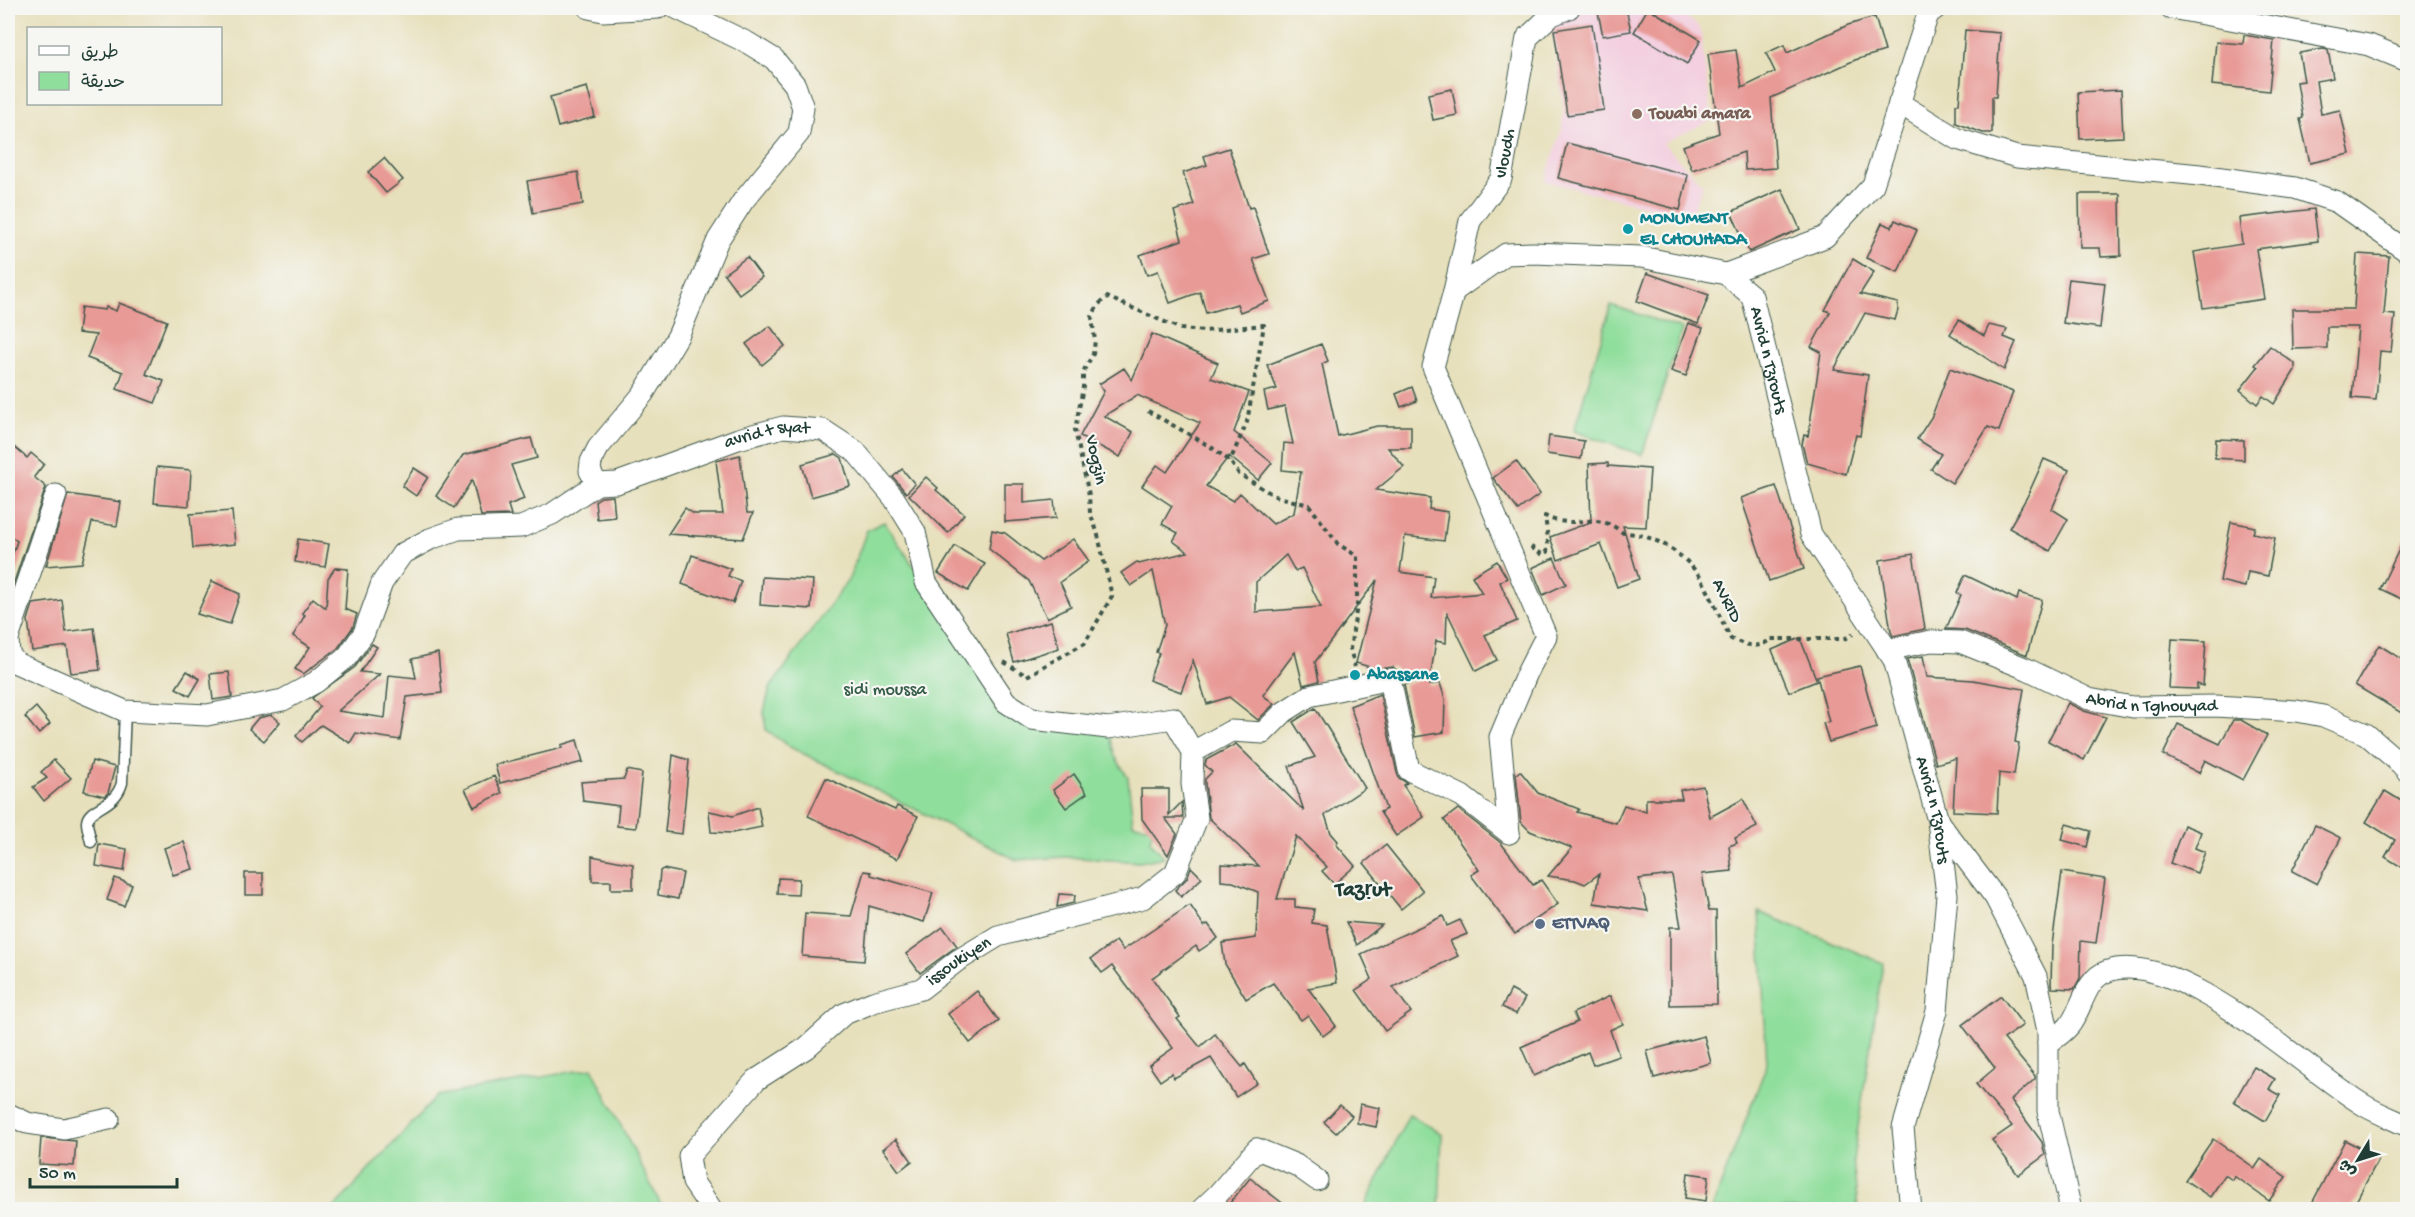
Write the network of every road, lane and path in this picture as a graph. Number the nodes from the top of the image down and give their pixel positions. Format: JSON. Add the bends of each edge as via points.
{"nodes":[{"id":1,"x":589,"y":8,"type":"edge"},
{"id":2,"x":658,"y":8,"type":"edge"},
{"id":3,"x":676,"y":8,"type":"edge"},
{"id":4,"x":1936,"y":8,"type":"edge"},
{"id":5,"x":2171,"y":8,"type":"edge"},
{"id":6,"x":1559,"y":12,"type":"edge"},
{"id":7,"x":2408,"y":61,"type":"edge"},
{"id":8,"x":1899,"y":103,"type":"junction"},
{"id":9,"x":2408,"y":252,"type":"edge"},
{"id":10,"x":1726,"y":274,"type":"junction"},
{"id":11,"x":1454,"y":291,"type":"junction"},
{"id":12,"x":1148,"y":411,"type":"dead end"},
{"id":13,"x":1230,"y":461,"type":"junction"},
{"id":14,"x":597,"y":484,"type":"junction"},
{"id":15,"x":56,"y":495,"type":"dead end"},
{"id":16,"x":1506,"y":538,"type":"junction"},
{"id":17,"x":1872,"y":628,"type":"junction"},
{"id":18,"x":1887,"y":650,"type":"junction"},
{"id":19,"x":999,"y":658,"type":"dead end"},
{"id":20,"x":1360,"y":686,"type":"junction"},
{"id":21,"x":125,"y":711,"type":"junction"},
{"id":22,"x":1193,"y":752,"type":"junction"},
{"id":23,"x":2408,"y":772,"type":"edge"},
{"id":24,"x":1938,"y":821,"type":"junction"},
{"id":25,"x":91,"y":842,"type":"dead end"},
{"id":26,"x":2048,"y":1043,"type":"junction"},
{"id":27,"x":8,"y":1114,"type":"edge"},
{"id":28,"x":110,"y":1119,"type":"dead end"},
{"id":29,"x":2408,"y":1126,"type":"edge"},
{"id":30,"x":1317,"y":1180,"type":"dead end"},
{"id":31,"x":712,"y":1209,"type":"edge"},
{"id":32,"x":1201,"y":1209,"type":"edge"},
{"id":33,"x":1911,"y":1209,"type":"edge"},
{"id":34,"x":2071,"y":1209,"type":"edge"}],
"edges":[{"from":1,"to":2,"type":"street"},
{"from":3,"to":14,"type":"street","via":[[774,59],[795,85],[802,108],[799,133],[743,201],[718,240],[678,336],[643,394],[598,448],[590,471]]},
{"from":4,"to":8,"type":"street","via":[[1928,14]]},
{"from":5,"to":7,"type":"street","via":[[2369,45]]},
{"from":6,"to":11,"type":"street","name":"vloudh","via":[[1527,38],[1501,179],[1470,221]]},
{"from":8,"to":9,"type":"street","via":[[1957,139],[2017,157],[2295,188],[2337,202]]},
{"from":8,"to":10,"type":"street","via":[[1873,185],[1825,237]]},
{"from":10,"to":11,"type":"street","via":[[1641,257],[1506,254]]},
{"from":10,"to":17,"type":"street","name":"Avrid n Tzrouts","via":[[1752,297],[1810,534]]},
{"from":11,"to":16,"type":"street","via":[[1433,367]]},
{"from":12,"to":13,"type":"path"},
{"from":13,"to":19,"type":"path","name":"Vogzin","via":[[1247,422],[1264,325],[1205,331],[1180,328],[1107,297],[1092,317],[1095,341],[1083,372],[1075,430],[1090,513],[1112,596],[1085,644],[1045,667],[1027,676]]},
{"from":13,"to":20,"type":"path","via":[[1239,474],[1275,496],[1309,505],[1338,544],[1357,556],[1357,606],[1350,649]]},
{"from":14,"to":21,"type":"street","via":[[552,513],[522,526],[458,530],[402,554],[382,583],[364,633],[347,657],[283,700],[207,715]]},
{"from":14,"to":22,"type":"street","name":"avrid t syat","via":[[617,483],[783,428],[823,430],[855,452],[894,498],[915,532],[926,582],[1006,702],[1032,719],[1108,728],[1173,718]]},
{"from":15,"to":21,"type":"street","via":[[9,639],[9,654],[16,663]]},
{"from":16,"to":17,"type":"path","name":"AVRID","via":[[1518,539],[1543,555],[1548,539],[1545,516],[1568,523],[1597,520],[1612,524],[1623,533],[1638,533],[1684,559],[1704,584],[1731,639],[1751,646],[1764,645],[1772,639],[1844,639]]},
{"from":16,"to":20,"type":"street","via":[[1546,636],[1500,737],[1509,833],[1462,796],[1409,770],[1390,679]]},
{"from":17,"to":18,"type":"street","name":"Avrid n Tzrouts"},
{"from":18,"to":23,"type":"street","name":"Abrid n Tghouyad","via":[[1931,642],[1960,642],[2089,699],[2133,707],[2216,706],[2323,716],[2366,734]]},
{"from":18,"to":24,"type":"street","name":"Avrid n Tzrouts","via":[[1894,660]]},
{"from":20,"to":22,"type":"street","via":[[1309,696],[1284,712],[1263,733],[1231,731]]},
{"from":21,"to":25,"type":"lane","via":[[122,783],[113,801],[91,812],[87,822]]},
{"from":22,"to":31,"type":"street","name":"issoukiyen","via":[[1197,818],[1175,873],[1143,898],[998,936],[921,989],[844,1014],[806,1048],[756,1080],[689,1156],[693,1182]]},
{"from":24,"to":26,"type":"street","via":[[1995,897],[2036,976]]},
{"from":24,"to":33,"type":"street","name":"Avrid n Tzrouts","via":[[1947,895],[1937,1011],[1903,1128]]},
{"from":26,"to":29,"type":"street","via":[[2071,1024],[2096,977],[2109,971],[2144,970],[2226,1006],[2363,1105]]},
{"from":26,"to":34,"type":"street","via":[[2048,1111]]},
{"from":27,"to":28,"type":"street","via":[[27,1123],[64,1129]]},
{"from":30,"to":32,"type":"street","via":[[1296,1165],[1257,1149]]}]}
